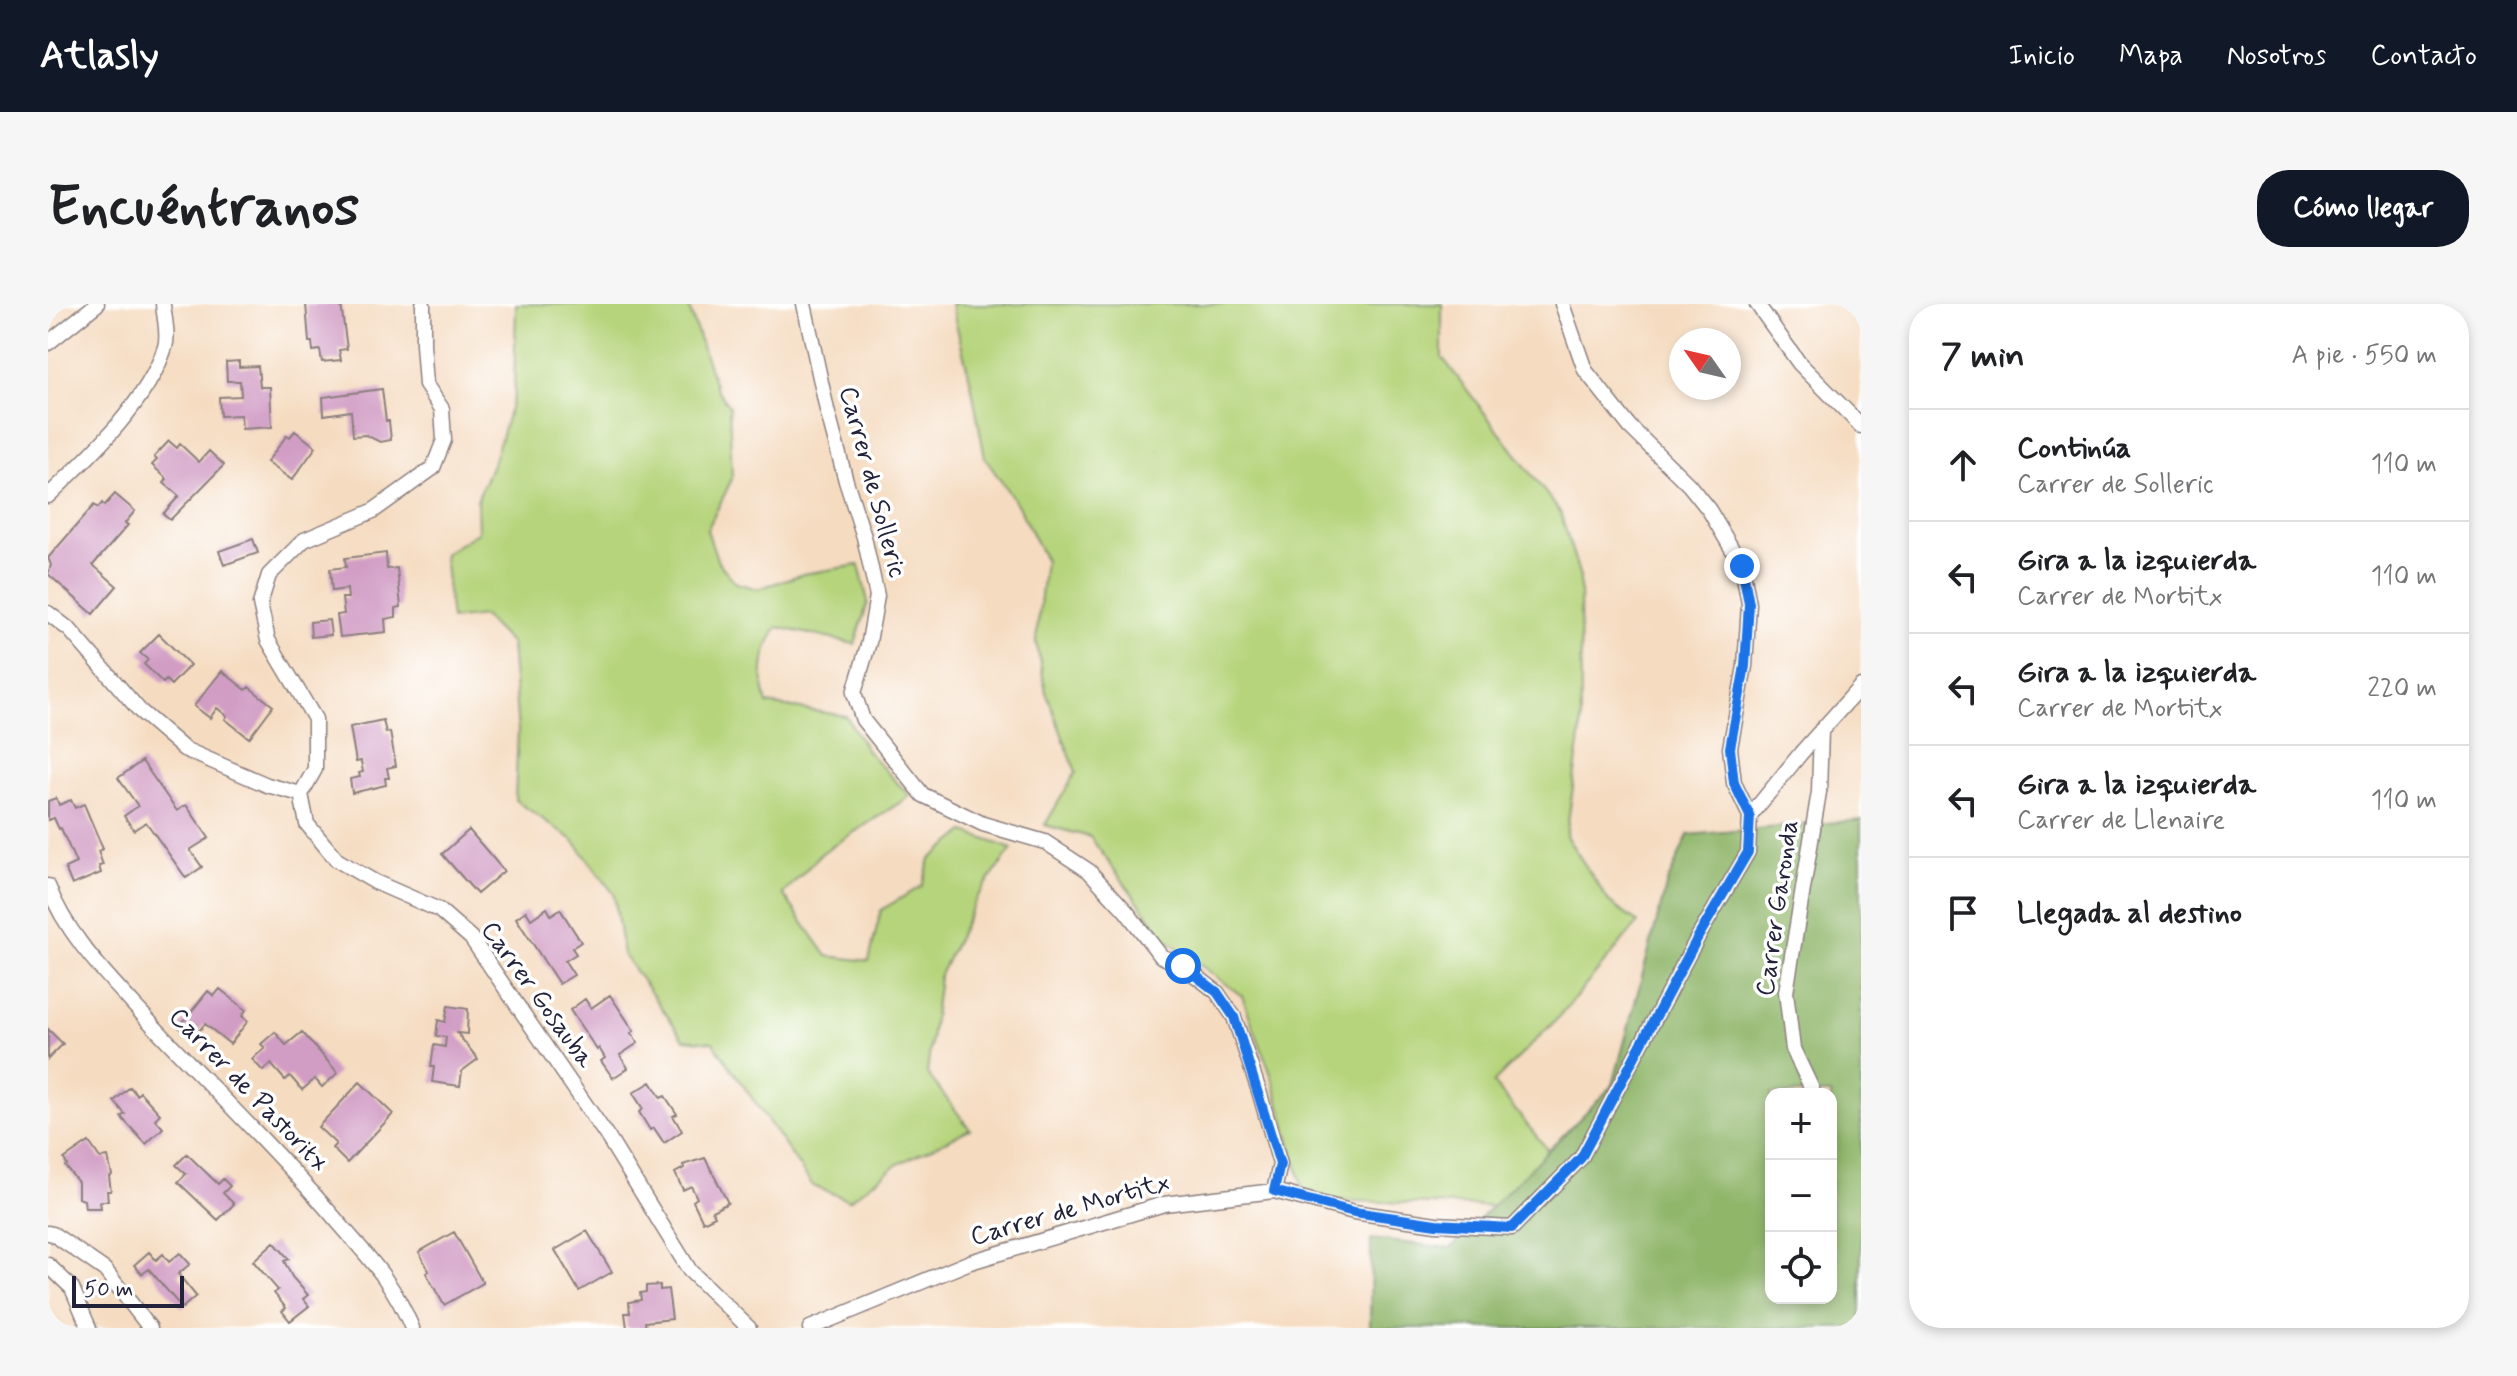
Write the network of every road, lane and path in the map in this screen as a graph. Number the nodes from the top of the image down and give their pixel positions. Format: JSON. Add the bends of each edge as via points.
{"nodes":[{"id":1,"x":97,"y":304,"type":"edge"},
{"id":2,"x":163,"y":304,"type":"edge"},
{"id":3,"x":423,"y":304,"type":"edge"},
{"id":4,"x":804,"y":304,"type":"edge"},
{"id":5,"x":1562,"y":304,"type":"edge"},
{"id":6,"x":1757,"y":304,"type":"edge"},
{"id":7,"x":48,"y":343,"type":"edge"},
{"id":8,"x":1861,"y":426,"type":"edge"},
{"id":9,"x":48,"y":496,"type":"edge"},
{"id":10,"x":48,"y":613,"type":"edge"},
{"id":11,"x":1861,"y":686,"type":"edge"},
{"id":12,"x":1821,"y":730,"type":"junction"},
{"id":13,"x":301,"y":794,"type":"junction"},
{"id":14,"x":1750,"y":816,"type":"junction"},
{"id":15,"x":48,"y":886,"type":"edge"},
{"id":16,"x":1812,"y":1088,"type":"edge"},
{"id":17,"x":1274,"y":1191,"type":"junction"},
{"id":18,"x":48,"y":1233,"type":"edge"},
{"id":19,"x":48,"y":1265,"type":"edge"},
{"id":20,"x":89,"y":1328,"type":"edge"},
{"id":21,"x":150,"y":1328,"type":"edge"},
{"id":22,"x":412,"y":1328,"type":"edge"},
{"id":23,"x":749,"y":1328,"type":"edge"},
{"id":24,"x":810,"y":1328,"type":"edge"}],
"edges":[{"from":1,"to":7,"type":"street"},
{"from":2,"to":9,"type":"street","via":[[167,344],[149,383],[100,446]]},
{"from":3,"to":13,"type":"street","via":[[426,385],[442,409],[444,440],[433,468],[373,511],[304,540],[269,575],[260,604],[268,640],[315,719],[315,769]]},
{"from":4,"to":17,"type":"street","name":"Carrer de Solleric","via":[[877,596],[854,693],[863,720],[923,795],[983,824],[1045,842],[1089,871],[1161,956],[1217,992],[1234,1017],[1280,1164]]},
{"from":5,"to":14,"type":"street","via":[[1585,370],[1630,427],[1696,493],[1742,566],[1749,604],[1745,666],[1730,748],[1734,783]]},
{"from":6,"to":8,"type":"street","via":[[1799,363]]},
{"from":10,"to":13,"type":"street","via":[[70,630],[140,711],[184,749]]},
{"from":11,"to":12,"type":"street"},
{"from":12,"to":14,"type":"street"},
{"from":12,"to":16,"type":"street","name":"Carrer Garonda","via":[[1819,792],[1786,992],[1793,1049]]},
{"from":13,"to":23,"type":"street","name":"Carrer Gosauba","via":[[307,824],[337,860],[439,910],[471,938],[607,1136],[690,1271]]},
{"from":14,"to":17,"type":"street","name":"Carrer de Mortitx","via":[[1748,852],[1581,1158],[1512,1228],[1354,1212]]},
{"from":15,"to":22,"type":"street","name":"Carrer de Pastoritx","via":[[98,965],[384,1274]]},
{"from":17,"to":24,"type":"street","name":"Carrer de Mortitx","via":[[1164,1204],[970,1262]]},
{"from":18,"to":21,"type":"street","via":[[105,1270]]},
{"from":19,"to":20,"type":"street","via":[[72,1288]]}]}
